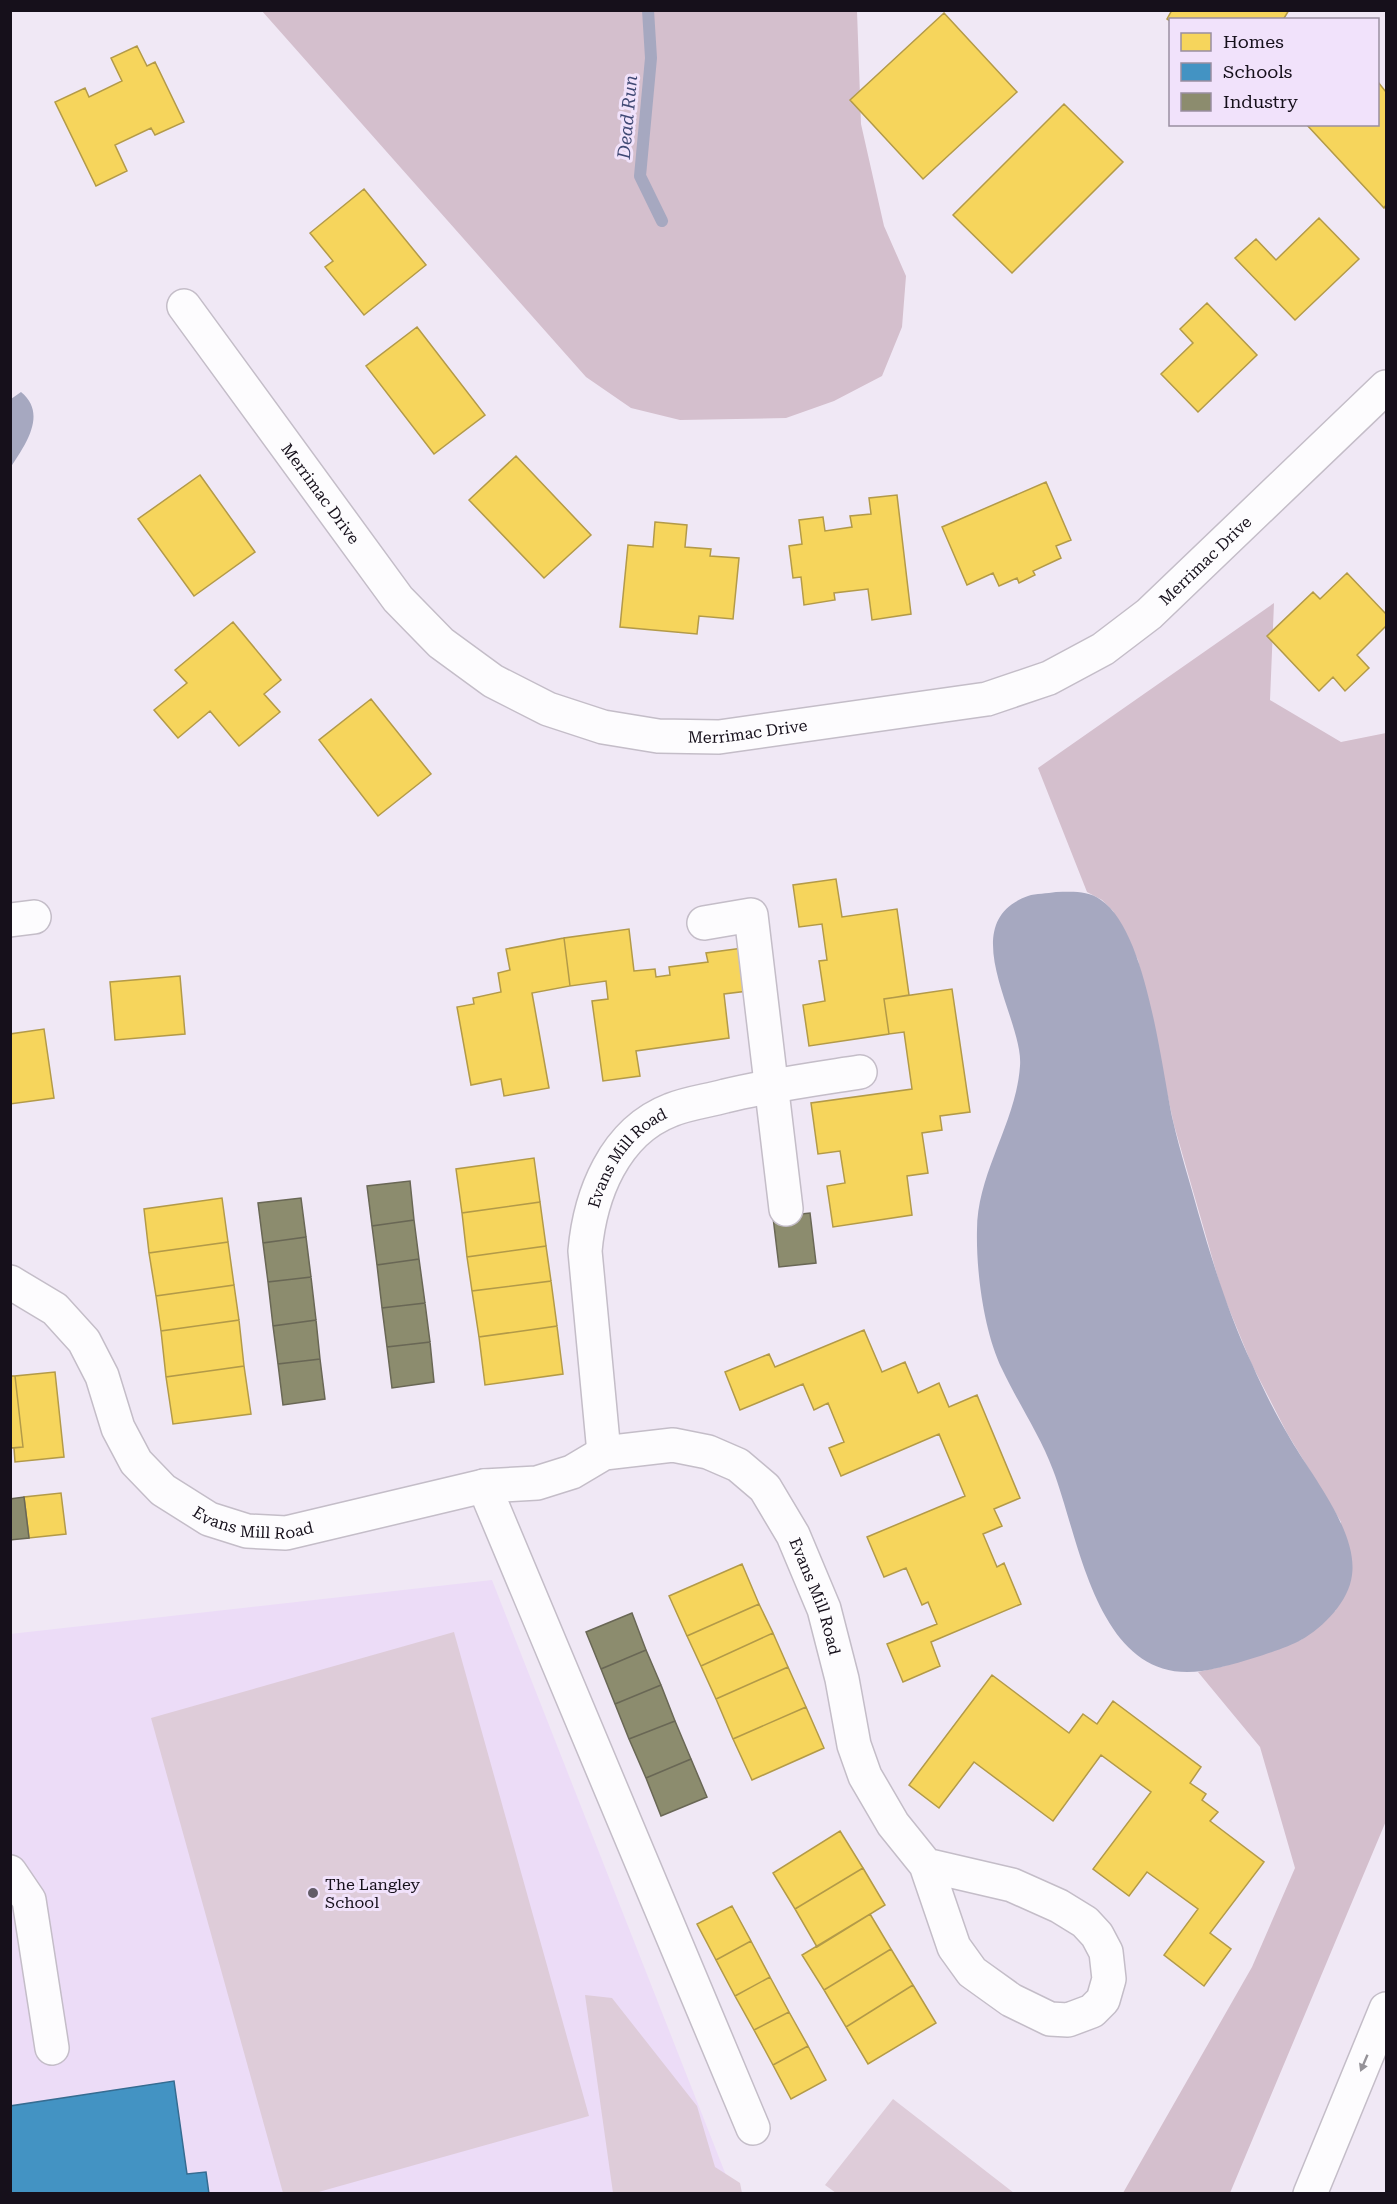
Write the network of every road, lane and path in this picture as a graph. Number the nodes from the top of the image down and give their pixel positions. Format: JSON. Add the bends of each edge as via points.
{"nodes":[{"id":1,"x":184,"y":306,"type":"dead end"},
{"id":2,"x":1386,"y":387,"type":"edge"},
{"id":3,"x":704,"y":923,"type":"dead end"},
{"id":4,"x":860,"y":1072,"type":"dead end"},
{"id":5,"x":771,"y":1085,"type":"junction"},
{"id":6,"x":786,"y":1209,"type":"dead end"},
{"id":7,"x":10,"y":1282,"type":"edge"},
{"id":8,"x":604,"y":1453,"type":"junction"},
{"id":9,"x":484,"y":1485,"type":"junction"},
{"id":10,"x":926,"y":1865,"type":"junction"},
{"id":11,"x":10,"y":1872,"type":"edge"},
{"id":12,"x":1386,"y":2009,"type":"edge"},
{"id":13,"x":52,"y":2048,"type":"dead end"},
{"id":14,"x":753,"y":2127,"type":"dead end"},
{"id":15,"x":1310,"y":2193,"type":"edge"}],
"edges":[{"from":1,"to":2,"type":"street","name":"Merrimac Drive","via":[[398,599],[441,643],[493,681],[548,709],[603,727],[658,736],[719,737],[987,699],[1049,678],[1103,649],[1149,614]]},
{"from":3,"to":5,"type":"street","via":[[751,915]]},
{"from":4,"to":5,"type":"street","name":"Evans Mill Road"},
{"from":5,"to":6,"type":"street"},
{"from":5,"to":8,"type":"street","name":"Evans Mill Road","via":[[671,1110],[640,1128],[619,1150],[599,1186],[585,1251]]},
{"from":7,"to":9,"type":"street","name":"Evans Mill Road","via":[[54,1309],[84,1341],[102,1376],[118,1428],[136,1462],[163,1490],[209,1519],[247,1531],[286,1533]]},
{"from":8,"to":9,"type":"street","name":"Evans Mill Road","via":[[572,1472],[537,1483]]},
{"from":8,"to":10,"type":"street","name":"Evans Mill Road","via":[[673,1445],[708,1452],[738,1465],[765,1488],[794,1535],[824,1609],[854,1745],[865,1776],[893,1824]]},
{"from":9,"to":14,"type":"street"},
{"from":10,"to":10,"type":"street","name":"Evans Mill Road","via":[[954,1947],[972,1972],[1011,2000],[1050,2019],[1068,2020],[1092,2011],[1103,2000],[1108,1978],[1106,1952],[1085,1922],[1012,1885]]},
{"from":11,"to":13,"type":"street","via":[[29,1900]]},
{"from":12,"to":15,"type":"street","one_way":true}]}
